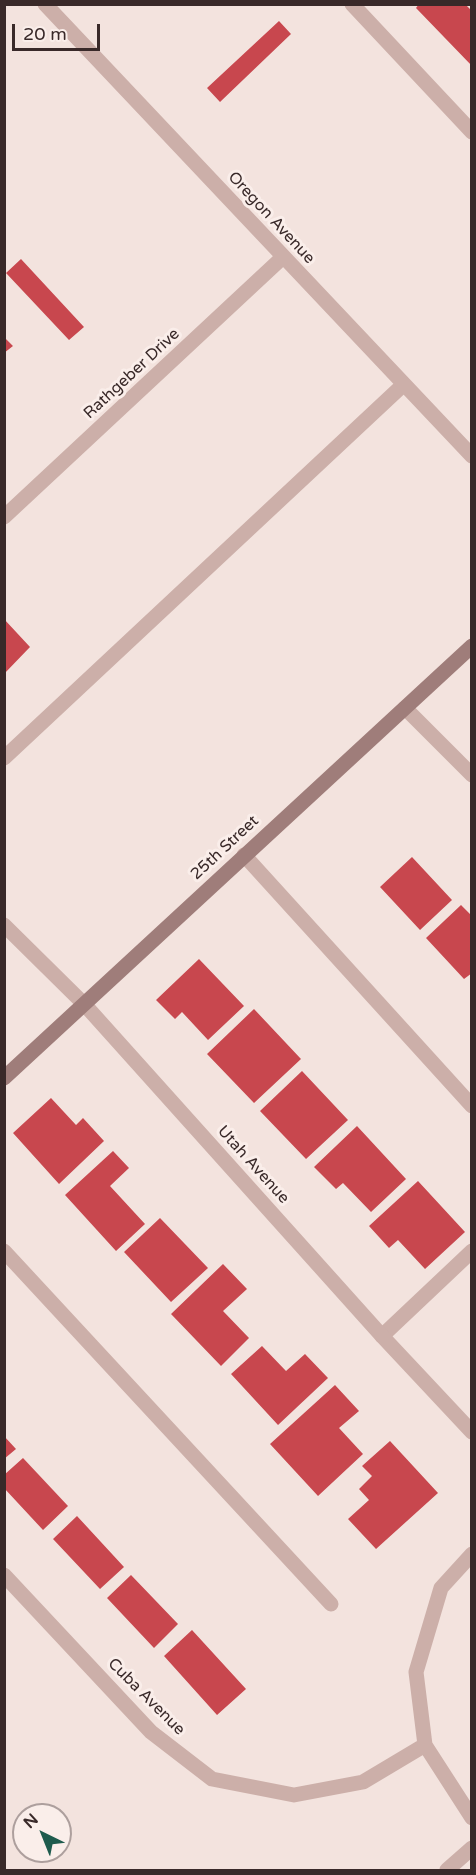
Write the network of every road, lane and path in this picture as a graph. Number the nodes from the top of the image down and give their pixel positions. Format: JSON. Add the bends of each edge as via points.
{"nodes":[{"id":1,"x":45,"y":4,"type":"edge"},
{"id":2,"x":352,"y":4,"type":"edge"},
{"id":3,"x":471,"y":132,"type":"edge"},
{"id":4,"x":283,"y":257,"type":"junction"},
{"id":5,"x":403,"y":385,"type":"junction"},
{"id":6,"x":471,"y":456,"type":"edge"},
{"id":7,"x":4,"y":517,"type":"edge"},
{"id":8,"x":471,"y":646,"type":"edge"},
{"id":9,"x":405,"y":708,"type":"junction"},
{"id":10,"x":4,"y":758,"type":"edge"},
{"id":11,"x":471,"y":775,"type":"edge"},
{"id":12,"x":244,"y":855,"type":"junction"},
{"id":13,"x":4,"y":925,"type":"edge"},
{"id":14,"x":85,"y":1005,"type":"junction"},
{"id":15,"x":4,"y":1078,"type":"edge"},
{"id":16,"x":471,"y":1106,"type":"edge"},
{"id":17,"x":4,"y":1251,"type":"edge"},
{"id":18,"x":471,"y":1251,"type":"edge"},
{"id":19,"x":382,"y":1336,"type":"junction"},
{"id":20,"x":471,"y":1432,"type":"edge"},
{"id":21,"x":471,"y":1554,"type":"edge"},
{"id":22,"x":4,"y":1575,"type":"edge"},
{"id":23,"x":331,"y":1604,"type":"dead end"},
{"id":24,"x":424,"y":1745,"type":"junction"},
{"id":25,"x":471,"y":1818,"type":"edge"},
{"id":26,"x":471,"y":1848,"type":"edge"},
{"id":27,"x":447,"y":1870,"type":"edge"}],
"edges":[{"from":1,"to":4,"type":"street","name":"Oregon Avenue"},
{"from":2,"to":3,"type":"street"},
{"from":4,"to":5,"type":"street","name":"Oregon Avenue"},
{"from":4,"to":7,"type":"street","name":"Rathgeber Drive"},
{"from":5,"to":6,"type":"street","name":"Oregon Avenue"},
{"from":5,"to":10,"type":"street"},
{"from":8,"to":9,"type":"street","name":"25th Street"},
{"from":9,"to":11,"type":"street"},
{"from":9,"to":12,"type":"street","name":"25th Street"},
{"from":12,"to":14,"type":"street","name":"25th Street"},
{"from":12,"to":16,"type":"street"},
{"from":13,"to":14,"type":"street","name":"Utah Avenue"},
{"from":14,"to":15,"type":"street","name":"25th Street"},
{"from":14,"to":19,"type":"street","name":"Utah Avenue"},
{"from":17,"to":23,"type":"street"},
{"from":18,"to":19,"type":"street"},
{"from":19,"to":20,"type":"street","name":"Utah Avenue"},
{"from":21,"to":24,"type":"street","via":[[441,1588],[416,1672]]},
{"from":22,"to":24,"type":"street","name":"Cuba Avenue","via":[[151,1732],[212,1779],[294,1795],[363,1782]]},
{"from":24,"to":25,"type":"street"},
{"from":26,"to":27,"type":"street"}]}
